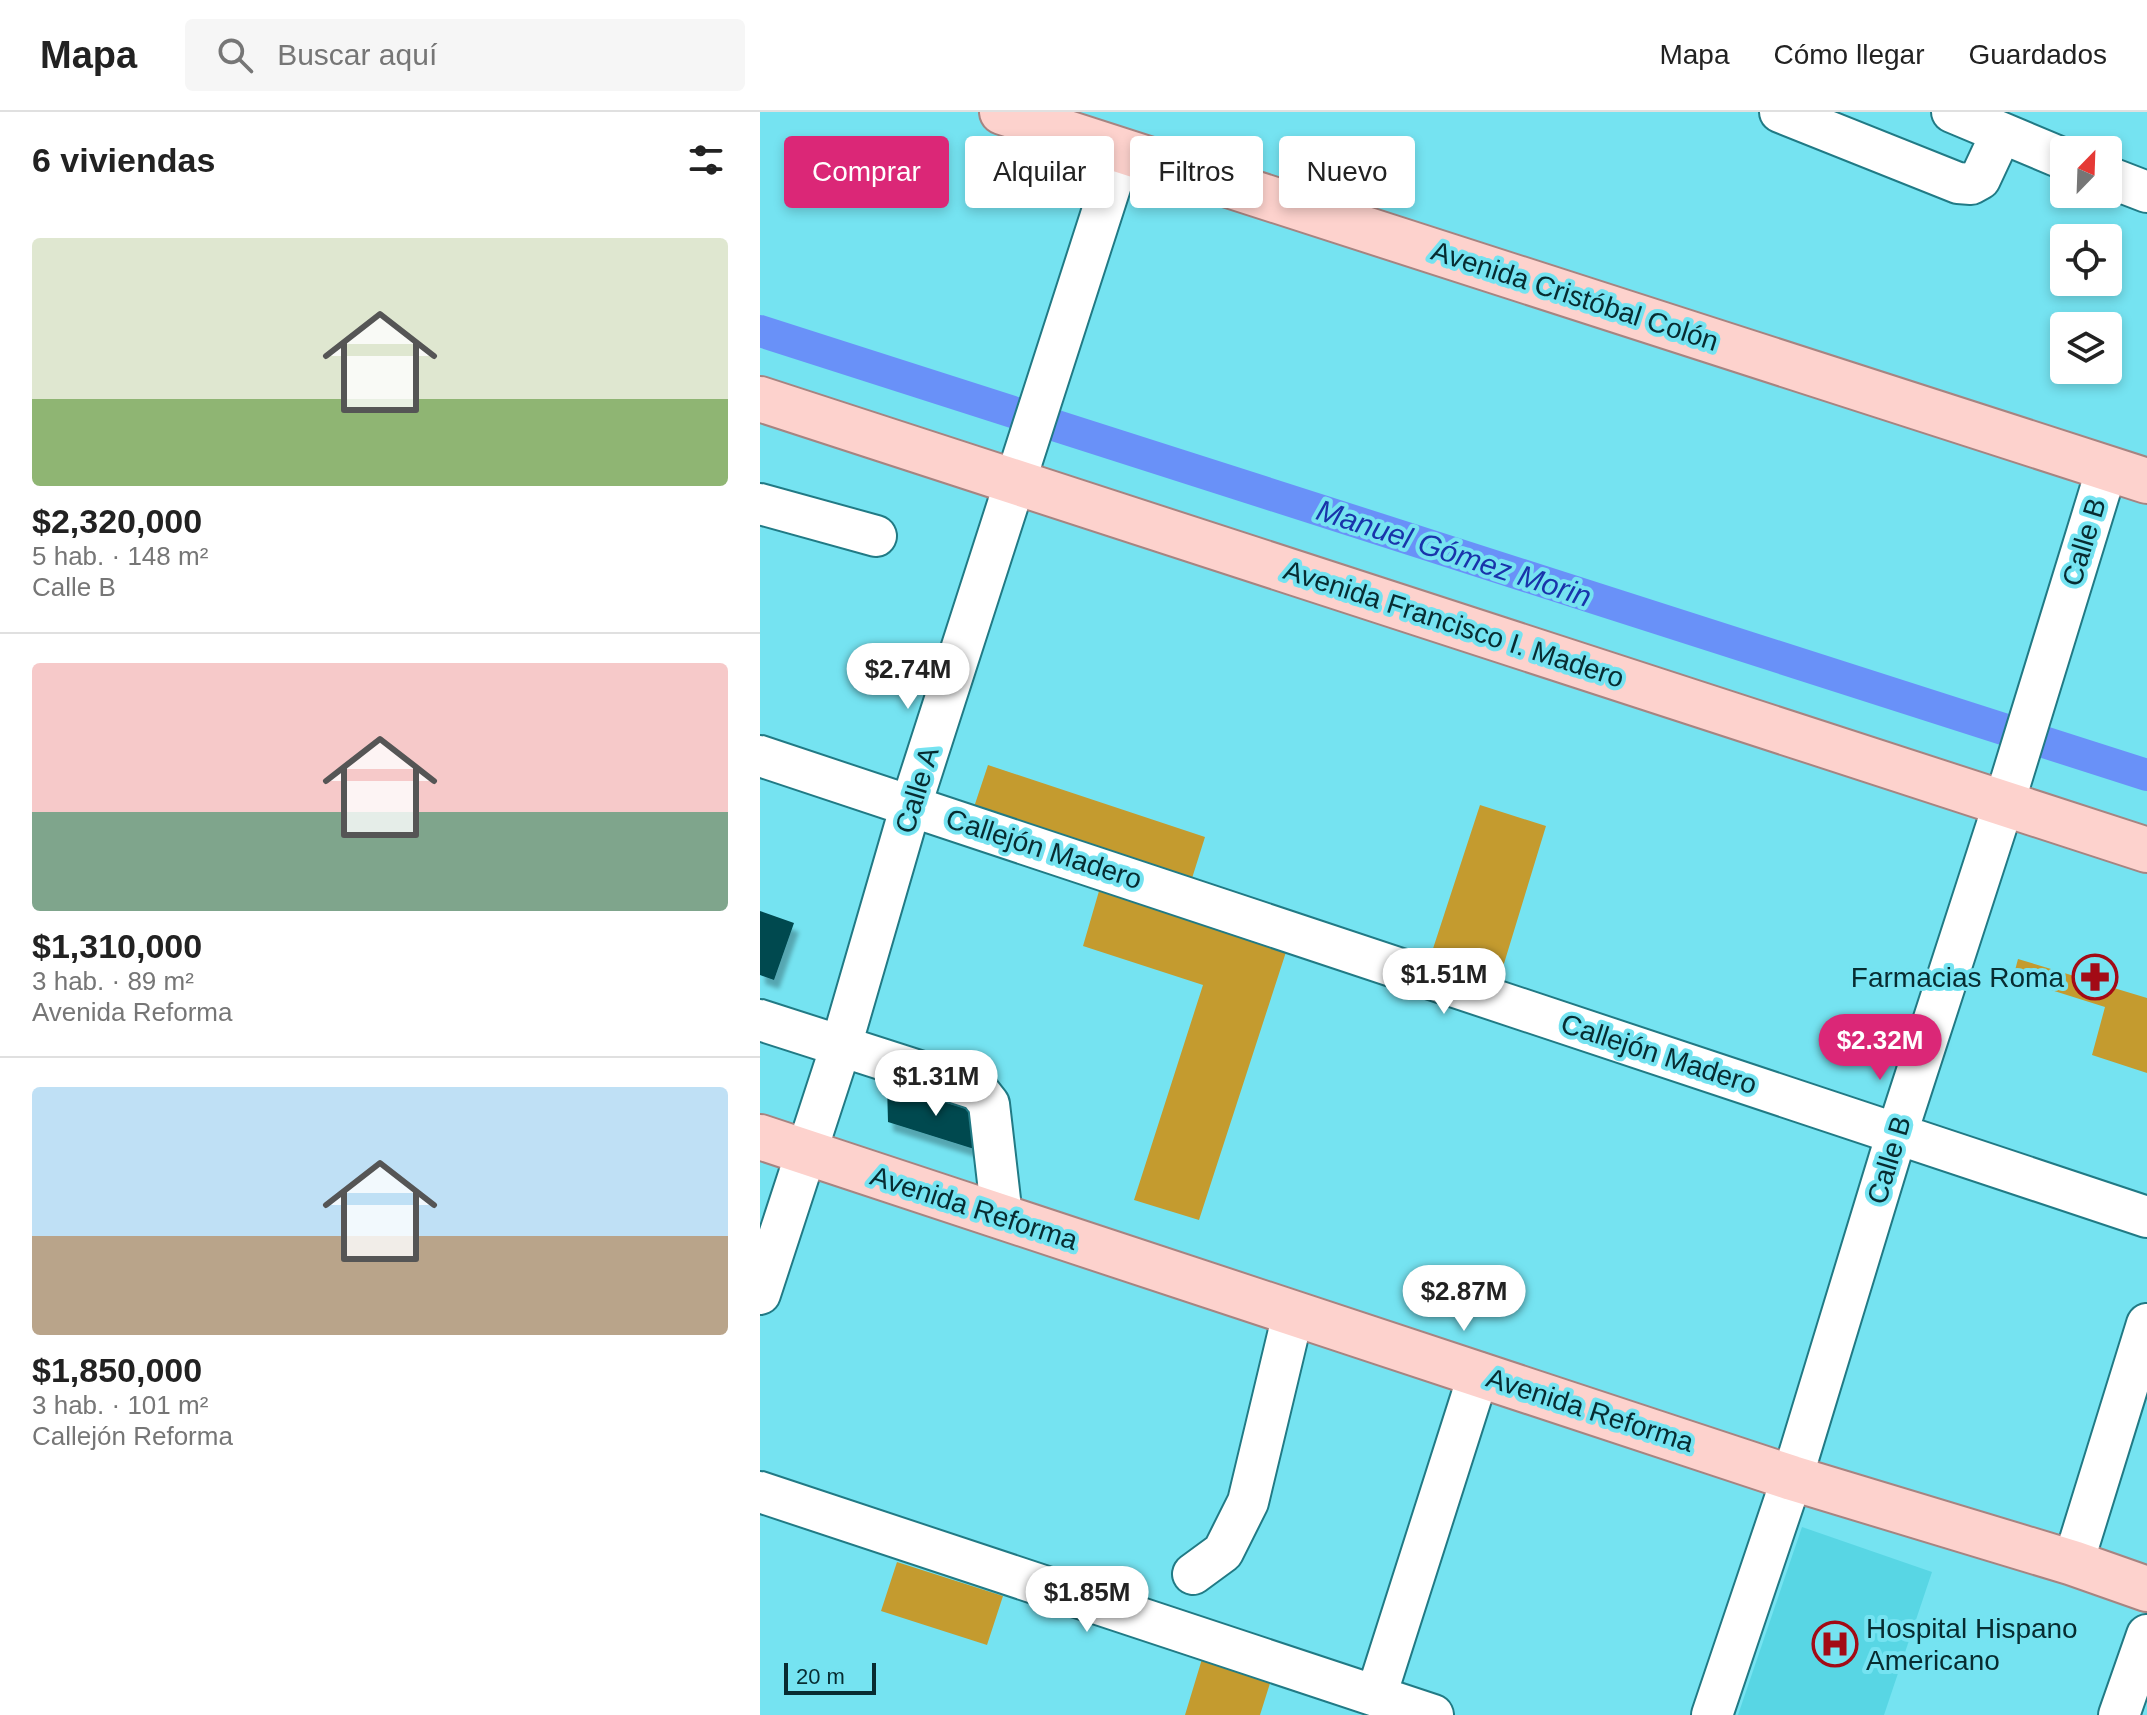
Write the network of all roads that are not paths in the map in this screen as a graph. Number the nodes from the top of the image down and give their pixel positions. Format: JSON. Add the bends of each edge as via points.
{"nodes":[{"id":1,"x":1002,"y":112,"type":"edge"},
{"id":2,"x":1780,"y":112,"type":"edge"},
{"id":3,"x":1952,"y":112,"type":"edge"},
{"id":4,"x":2001,"y":134,"type":"junction"},
{"id":5,"x":1122,"y":150,"type":"junction"},
{"id":6,"x":2050,"y":153,"type":"edge"},
{"id":7,"x":2122,"y":182,"type":"edge"},
{"id":8,"x":2147,"y":192,"type":"edge"},
{"id":9,"x":760,"y":399,"type":"edge"},
{"id":10,"x":2127,"y":474,"type":"edge"},
{"id":11,"x":1015,"y":481,"type":"junction"},
{"id":12,"x":760,"y":504,"type":"edge"},
{"id":13,"x":876,"y":536,"type":"dead end"},
{"id":14,"x":760,"y":756,"type":"edge"},
{"id":15,"x":2004,"y":803,"type":"junction"},
{"id":16,"x":911,"y":805,"type":"junction"},
{"id":17,"x":2147,"y":850,"type":"edge"},
{"id":18,"x":760,"y":1020,"type":"edge"},
{"id":19,"x":841,"y":1046,"type":"junction"},
{"id":20,"x":1897,"y":1133,"type":"junction"},
{"id":21,"x":760,"y":1137,"type":"edge"},
{"id":22,"x":806,"y":1152,"type":"junction"},
{"id":23,"x":1002,"y":1217,"type":"junction"},
{"id":24,"x":2147,"y":1217,"type":"edge"},
{"id":25,"x":760,"y":1294,"type":"edge"},
{"id":26,"x":1293,"y":1314,"type":"junction"},
{"id":27,"x":2147,"y":1324,"type":"edge"},
{"id":28,"x":1479,"y":1373,"type":"junction"},
{"id":29,"x":1792,"y":1478,"type":"junction"},
{"id":30,"x":760,"y":1492,"type":"edge"},
{"id":31,"x":2073,"y":1563,"type":"junction"},
{"id":32,"x":1193,"y":1574,"type":"dead end"},
{"id":33,"x":2147,"y":1589,"type":"edge"},
{"id":34,"x":2147,"y":1635,"type":"edge"},
{"id":35,"x":1376,"y":1696,"type":"junction"},
{"id":36,"x":1433,"y":1715,"type":"edge"},
{"id":37,"x":1712,"y":1715,"type":"edge"},
{"id":38,"x":2119,"y":1715,"type":"edge"}],
"edges":[{"from":1,"to":5,"type":"main road","name":"Avenida Cristóbal Colón"},
{"from":2,"to":4,"type":"street","via":[[1958,183],[1980,179]]},
{"from":3,"to":4,"type":"street"},
{"from":4,"to":6,"type":"street"},
{"from":5,"to":10,"type":"main road","name":"Avenida Cristóbal Colón"},
{"from":5,"to":11,"type":"street","name":"Calle A"},
{"from":7,"to":8,"type":"street"},
{"from":9,"to":11,"type":"main road","name":"Avenida Francisco I. Madero"},
{"from":10,"to":15,"type":"street","name":"Calle B"},
{"from":11,"to":15,"type":"main road","name":"Avenida Francisco I. Madero"},
{"from":11,"to":16,"type":"street","name":"Calle A"},
{"from":12,"to":13,"type":"street"},
{"from":14,"to":16,"type":"street","name":"Callejón Madero"},
{"from":15,"to":17,"type":"main road","name":"Avenida Francisco I. Madero"},
{"from":15,"to":20,"type":"street","name":"Calle B"},
{"from":16,"to":19,"type":"street","name":"Calle A"},
{"from":16,"to":20,"type":"street","name":"Callejón Madero"},
{"from":18,"to":19,"type":"street"},
{"from":19,"to":22,"type":"street","name":"Calle A"},
{"from":19,"to":23,"type":"street","via":[[978,1090],[989,1104]]},
{"from":20,"to":24,"type":"street","name":"Callejón Madero"},
{"from":20,"to":29,"type":"street","name":"Calle B"},
{"from":21,"to":22,"type":"main road","name":"Avenida Reforma"},
{"from":22,"to":23,"type":"main road","name":"Avenida Reforma"},
{"from":22,"to":25,"type":"street","name":"Calle A"},
{"from":23,"to":26,"type":"main road","name":"Avenida Reforma"},
{"from":26,"to":28,"type":"main road","name":"Avenida Reforma"},
{"from":26,"to":32,"type":"street","via":[[1248,1502],[1223,1552]]},
{"from":27,"to":31,"type":"street"},
{"from":28,"to":29,"type":"main road","name":"Avenida Reforma"},
{"from":28,"to":35,"type":"street"},
{"from":29,"to":31,"type":"main road","name":"Avenida Reforma"},
{"from":29,"to":37,"type":"street","name":"Calle B"},
{"from":30,"to":35,"type":"street"},
{"from":31,"to":33,"type":"main road","name":"Avenida Reforma"},
{"from":34,"to":38,"type":"street"},
{"from":35,"to":36,"type":"street"}]}
